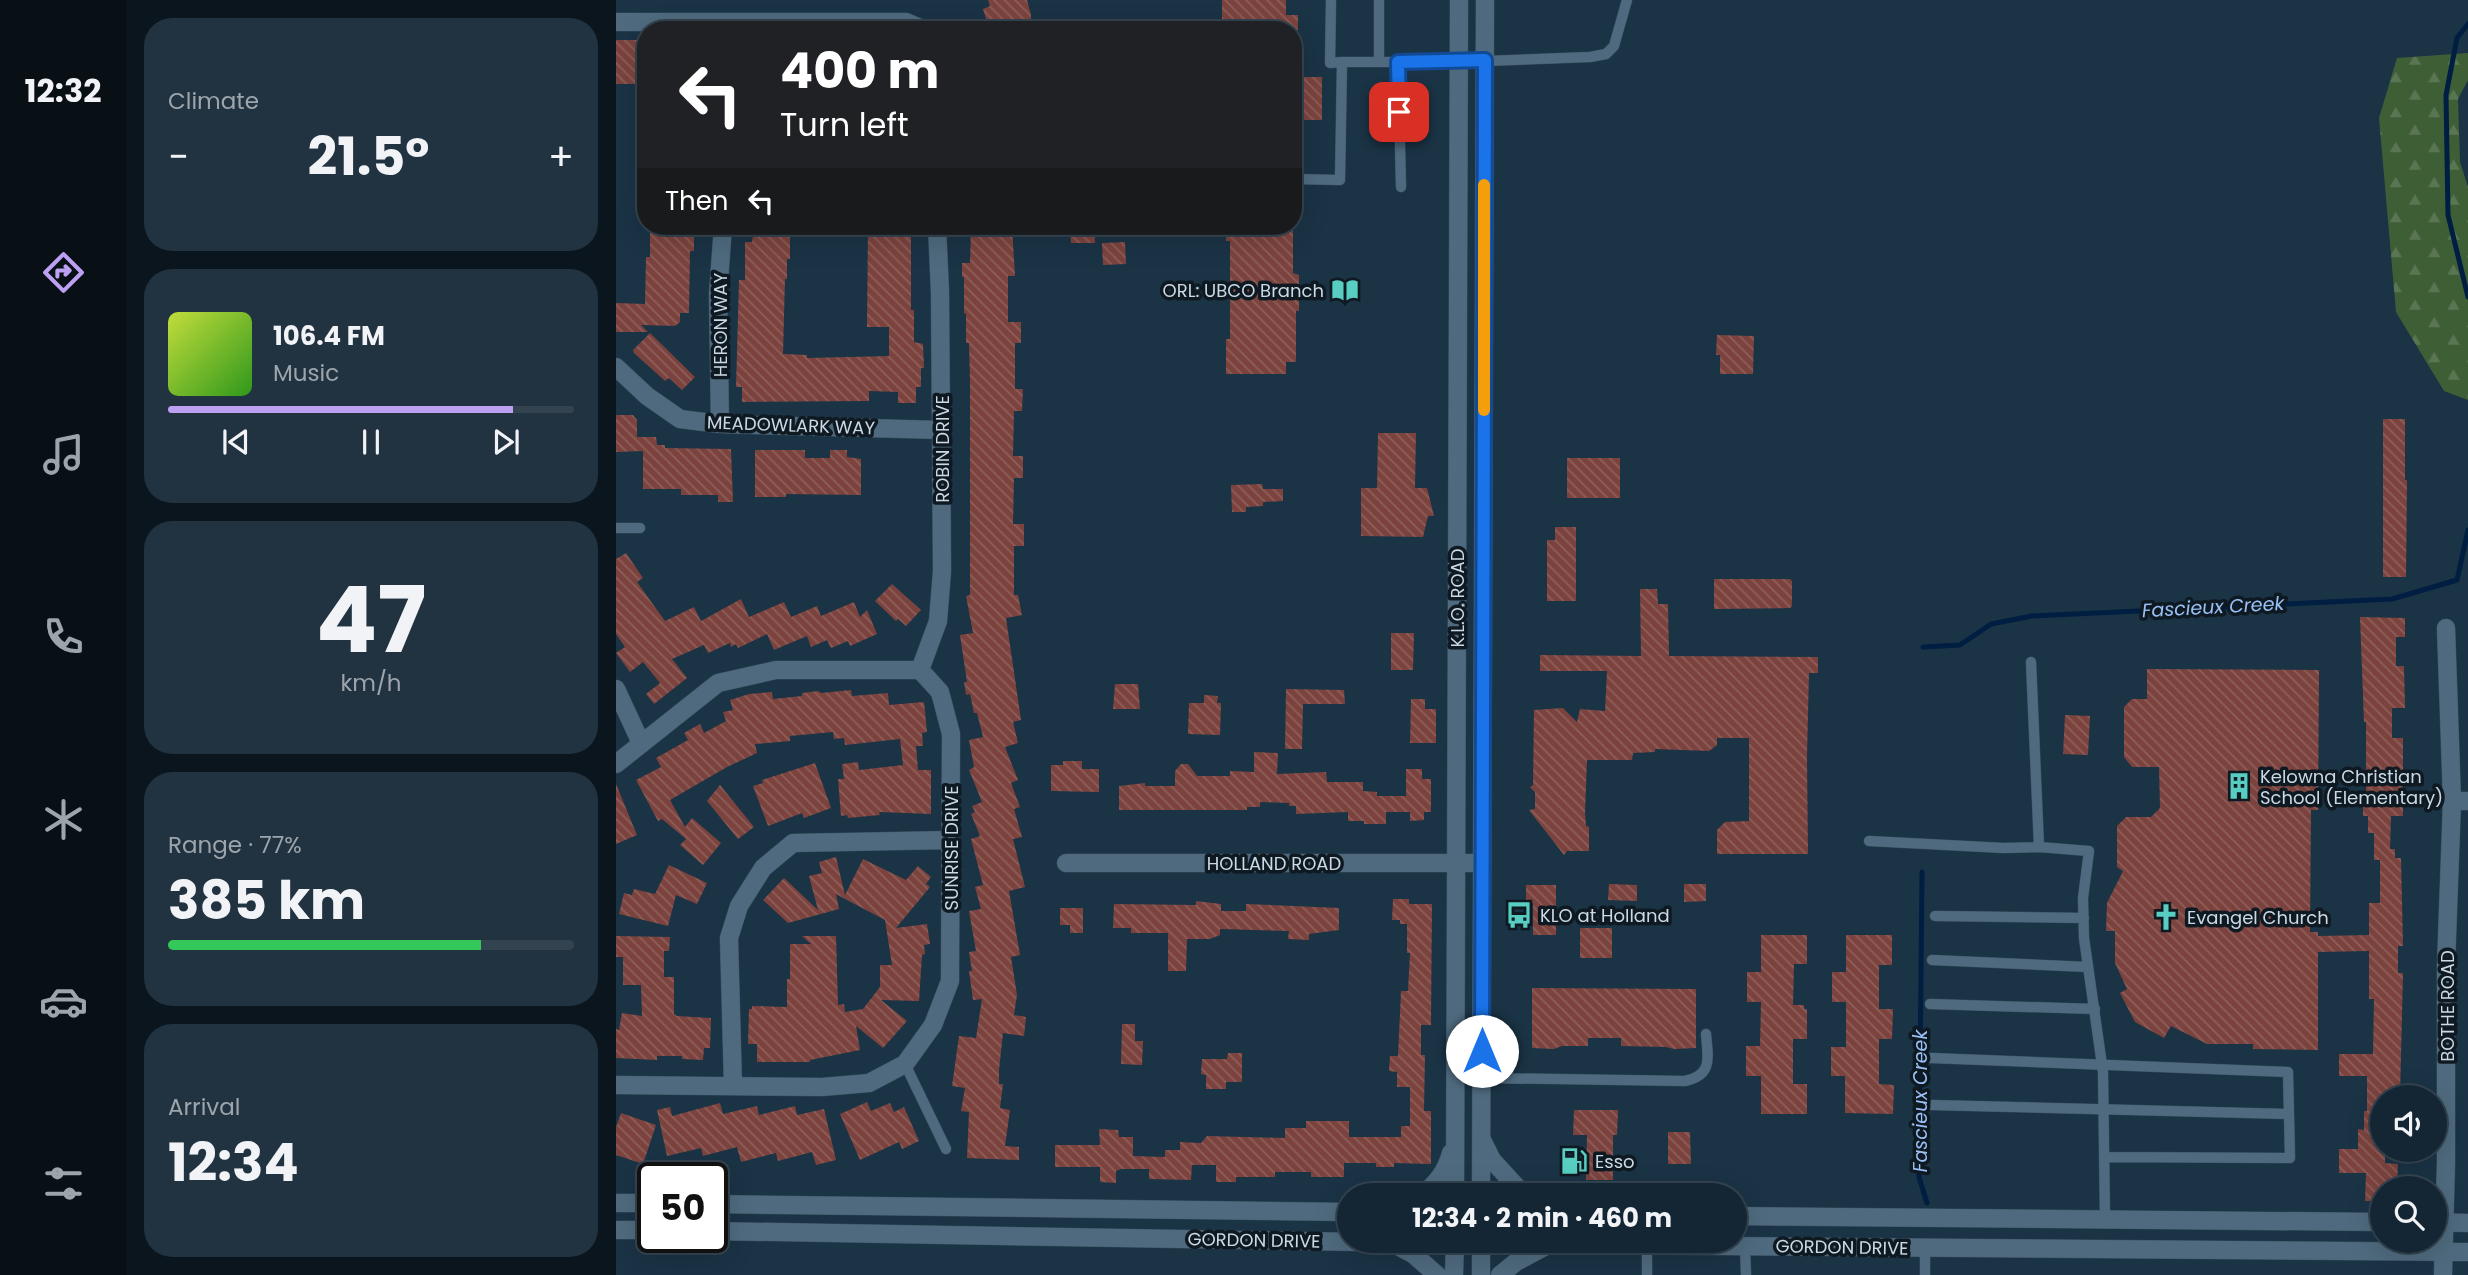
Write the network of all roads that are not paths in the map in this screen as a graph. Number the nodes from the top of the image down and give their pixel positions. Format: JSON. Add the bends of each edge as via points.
{"nodes":[{"id":1,"x":1331,"y":0,"type":"edge"},
{"id":2,"x":1379,"y":0,"type":"edge"},
{"id":3,"x":1459,"y":0,"type":"edge"},
{"id":4,"x":1485,"y":0,"type":"edge"},
{"id":5,"x":1627,"y":0,"type":"edge"},
{"id":6,"x":616,"y":22,"type":"edge"},
{"id":7,"x":637,"y":23,"type":"edge"},
{"id":8,"x":1485,"y":60,"type":"junction"},
{"id":9,"x":1342,"y":62,"type":"junction"},
{"id":10,"x":1378,"y":62,"type":"junction"},
{"id":11,"x":1398,"y":62,"type":"junction"},
{"id":12,"x":1459,"y":62,"type":"junction"},
{"id":13,"x":1302,"y":179,"type":"edge"},
{"id":14,"x":1401,"y":187,"type":"dead end"},
{"id":15,"x":722,"y":235,"type":"edge"},
{"id":16,"x":937,"y":235,"type":"edge"},
{"id":17,"x":616,"y":367,"type":"edge"},
{"id":18,"x":720,"y":424,"type":"junction"},
{"id":19,"x":942,"y":430,"type":"junction"},
{"id":20,"x":616,"y":528,"type":"edge"},
{"id":21,"x":640,"y":528,"type":"dead end"},
{"id":22,"x":2446,"y":628,"type":"dead end"},
{"id":23,"x":2031,"y":662,"type":"dead end"},
{"id":24,"x":920,"y":670,"type":"junction"},
{"id":25,"x":616,"y":690,"type":"edge"},
{"id":26,"x":641,"y":743,"type":"junction"},
{"id":27,"x":616,"y":764,"type":"edge"},
{"id":28,"x":2460,"y":801,"type":"edge"},
{"id":29,"x":951,"y":840,"type":"junction"},
{"id":30,"x":1869,"y":841,"type":"dead end"},
{"id":31,"x":2039,"y":847,"type":"junction"},
{"id":32,"x":1066,"y":863,"type":"dead end"},
{"id":33,"x":1456,"y":863,"type":"junction"},
{"id":34,"x":1482,"y":863,"type":"junction"},
{"id":35,"x":1935,"y":916,"type":"dead end"},
{"id":36,"x":2084,"y":918,"type":"junction"},
{"id":37,"x":1932,"y":960,"type":"dead end"},
{"id":38,"x":2088,"y":967,"type":"junction"},
{"id":39,"x":1930,"y":1004,"type":"dead end"},
{"id":40,"x":2095,"y":1009,"type":"junction"},
{"id":41,"x":1706,"y":1034,"type":"dead end"},
{"id":42,"x":1931,"y":1058,"type":"dead end"},
{"id":43,"x":905,"y":1064,"type":"junction"},
{"id":44,"x":2102,"y":1065,"type":"junction"},
{"id":45,"x":1482,"y":1077,"type":"junction"},
{"id":46,"x":616,"y":1085,"type":"edge"},
{"id":47,"x":733,"y":1086,"type":"junction"},
{"id":48,"x":1931,"y":1105,"type":"dead end"},
{"id":49,"x":2104,"y":1110,"type":"junction"},
{"id":50,"x":2289,"y":1114,"type":"junction"},
{"id":51,"x":1481,"y":1139,"type":"junction"},
{"id":52,"x":1455,"y":1140,"type":"junction"},
{"id":53,"x":946,"y":1149,"type":"dead end"},
{"id":54,"x":2104,"y":1157,"type":"junction"},
{"id":55,"x":2440,"y":1176,"type":"edge"},
{"id":56,"x":1437,"y":1183,"type":"edge"},
{"id":57,"x":1455,"y":1183,"type":"edge"},
{"id":58,"x":1481,"y":1183,"type":"edge"},
{"id":59,"x":1513,"y":1183,"type":"edge"},
{"id":60,"x":616,"y":1203,"type":"edge"},
{"id":61,"x":637,"y":1203,"type":"edge"},
{"id":62,"x":728,"y":1204,"type":"edge"},
{"id":63,"x":1337,"y":1212,"type":"edge"},
{"id":64,"x":1747,"y":1216,"type":"edge"},
{"id":65,"x":2105,"y":1219,"type":"junction"},
{"id":66,"x":2370,"y":1222,"type":"edge"},
{"id":67,"x":2447,"y":1222,"type":"edge"},
{"id":68,"x":2468,"y":1223,"type":"edge"},
{"id":69,"x":616,"y":1230,"type":"edge"},
{"id":70,"x":637,"y":1230,"type":"edge"},
{"id":71,"x":728,"y":1231,"type":"edge"},
{"id":72,"x":1337,"y":1241,"type":"edge"},
{"id":73,"x":1747,"y":1246,"type":"edge"},
{"id":74,"x":1925,"y":1248,"type":"junction"},
{"id":75,"x":2370,"y":1251,"type":"edge"},
{"id":76,"x":2447,"y":1252,"type":"edge"},
{"id":77,"x":2468,"y":1252,"type":"edge"},
{"id":78,"x":1411,"y":1253,"type":"edge"},
{"id":79,"x":1455,"y":1253,"type":"edge"},
{"id":80,"x":1481,"y":1253,"type":"edge"},
{"id":81,"x":1533,"y":1253,"type":"edge"},
{"id":82,"x":1647,"y":1253,"type":"edge"},
{"id":83,"x":1745,"y":1253,"type":"edge"},
{"id":84,"x":2443,"y":1253,"type":"edge"},
{"id":85,"x":1437,"y":1275,"type":"edge"},
{"id":86,"x":1454,"y":1275,"type":"edge"},
{"id":87,"x":1481,"y":1275,"type":"edge"},
{"id":88,"x":1500,"y":1275,"type":"edge"},
{"id":89,"x":1647,"y":1275,"type":"edge"},
{"id":90,"x":1746,"y":1275,"type":"edge"},
{"id":91,"x":1925,"y":1275,"type":"edge"},
{"id":92,"x":2443,"y":1275,"type":"edge"}],
"edges":[{"from":1,"to":9,"type":"lane","via":[[1330,63]]},
{"from":2,"to":10,"type":"lane"},
{"from":3,"to":12,"type":"main road","name":"K.L.O. ROAD"},
{"from":4,"to":8,"type":"main road","name":"K.L.O. ROAD"},
{"from":5,"to":8,"type":"lane","via":[[1614,46],[1606,54]]},
{"from":6,"to":7,"type":"main road"},
{"from":8,"to":12,"type":"lane"},
{"from":8,"to":34,"type":"main road","name":"K.L.O. ROAD"},
{"from":9,"to":10,"type":"lane"},
{"from":9,"to":13,"type":"lane","via":[[1340,180]]},
{"from":10,"to":11,"type":"lane"},
{"from":11,"to":12,"type":"lane"},
{"from":11,"to":14,"type":"lane"},
{"from":12,"to":33,"type":"main road","name":"K.L.O. ROAD"},
{"from":15,"to":18,"type":"main road","name":"HERON WAY","via":[[718,294]]},
{"from":16,"to":19,"type":"main road","name":"ROBIN DRIVE"},
{"from":17,"to":18,"type":"main road","name":"MEADOWLARK WAY","via":[[680,419]]},
{"from":18,"to":19,"type":"main road","name":"MEADOWLARK WAY"},
{"from":19,"to":24,"type":"main road","name":"ROBIN DRIVE","via":[[938,621]]},
{"from":20,"to":21,"type":"lane"},
{"from":22,"to":28,"type":"main road","name":"BOTHE ROAD"},
{"from":23,"to":31,"type":"lane"},
{"from":24,"to":26,"type":"main road","via":[[776,670],[718,683]]},
{"from":24,"to":29,"type":"main road","name":"SUNRISE DRIVE","via":[[940,692],[951,734]]},
{"from":25,"to":26,"type":"main road"},
{"from":26,"to":27,"type":"main road"},
{"from":28,"to":55,"type":"main road","name":"BOTHE ROAD","via":[[2446,965]]},
{"from":29,"to":43,"type":"main road","name":"SUNRISE DRIVE","via":[[950,981],[933,1025]]},
{"from":29,"to":47,"type":"main road","via":[[793,843],[763,868],[739,906],[729,938]]},
{"from":30,"to":31,"type":"lane"},
{"from":31,"to":36,"type":"lane","via":[[2089,851]]},
{"from":32,"to":33,"type":"main road","name":"HOLLAND ROAD"},
{"from":33,"to":34,"type":"main road","name":"HOLLAND ROAD"},
{"from":33,"to":52,"type":"main road","name":"K.L.O. ROAD"},
{"from":34,"to":45,"type":"main road","name":"K.L.O. ROAD"},
{"from":35,"to":36,"type":"lane"},
{"from":36,"to":38,"type":"lane"},
{"from":37,"to":38,"type":"lane"},
{"from":38,"to":40,"type":"lane"},
{"from":39,"to":40,"type":"lane"},
{"from":40,"to":44,"type":"lane"},
{"from":41,"to":45,"type":"lane","via":[[1705,1071],[1685,1081]]},
{"from":42,"to":44,"type":"lane"},
{"from":43,"to":47,"type":"main road","name":"SUNRISE DRIVE","via":[[869,1083]]},
{"from":43,"to":53,"type":"lane"},
{"from":44,"to":49,"type":"lane"},
{"from":44,"to":50,"type":"lane","via":[[2288,1072]]},
{"from":45,"to":51,"type":"main road","name":"K.L.O. ROAD"},
{"from":46,"to":47,"type":"main road","name":"SUNRISE DRIVE"},
{"from":48,"to":49,"type":"lane"},
{"from":49,"to":50,"type":"lane"},
{"from":49,"to":54,"type":"lane"},
{"from":50,"to":54,"type":"lane","via":[[2290,1158]]},
{"from":51,"to":58,"type":"main road","name":"K.L.O. ROAD"},
{"from":51,"to":59,"type":"main road"},
{"from":52,"to":56,"type":"main road","via":[[1448,1167]]},
{"from":52,"to":57,"type":"main road","name":"K.L.O. ROAD"},
{"from":54,"to":65,"type":"lane"},
{"from":60,"to":61,"type":"main road"},
{"from":62,"to":63,"type":"main road","name":"GORDON DRIVE"},
{"from":64,"to":65,"type":"main road","name":"GORDON DRIVE"},
{"from":65,"to":66,"type":"main road","name":"GORDON DRIVE"},
{"from":67,"to":68,"type":"main road"},
{"from":69,"to":70,"type":"main road"},
{"from":71,"to":72,"type":"main road","name":"GORDON DRIVE"},
{"from":73,"to":74,"type":"main road","name":"GORDON DRIVE"},
{"from":74,"to":75,"type":"main road","name":"GORDON DRIVE"},
{"from":74,"to":91,"type":"lane"},
{"from":76,"to":77,"type":"main road","name":"GORDON DRIVE"},
{"from":78,"to":85,"type":"main road"},
{"from":79,"to":86,"type":"main road"},
{"from":80,"to":87,"type":"main road"},
{"from":81,"to":88,"type":"main road"},
{"from":82,"to":89,"type":"lane"},
{"from":83,"to":90,"type":"lane"},
{"from":84,"to":92,"type":"main road","name":"BOTHE ROAD"}]}
